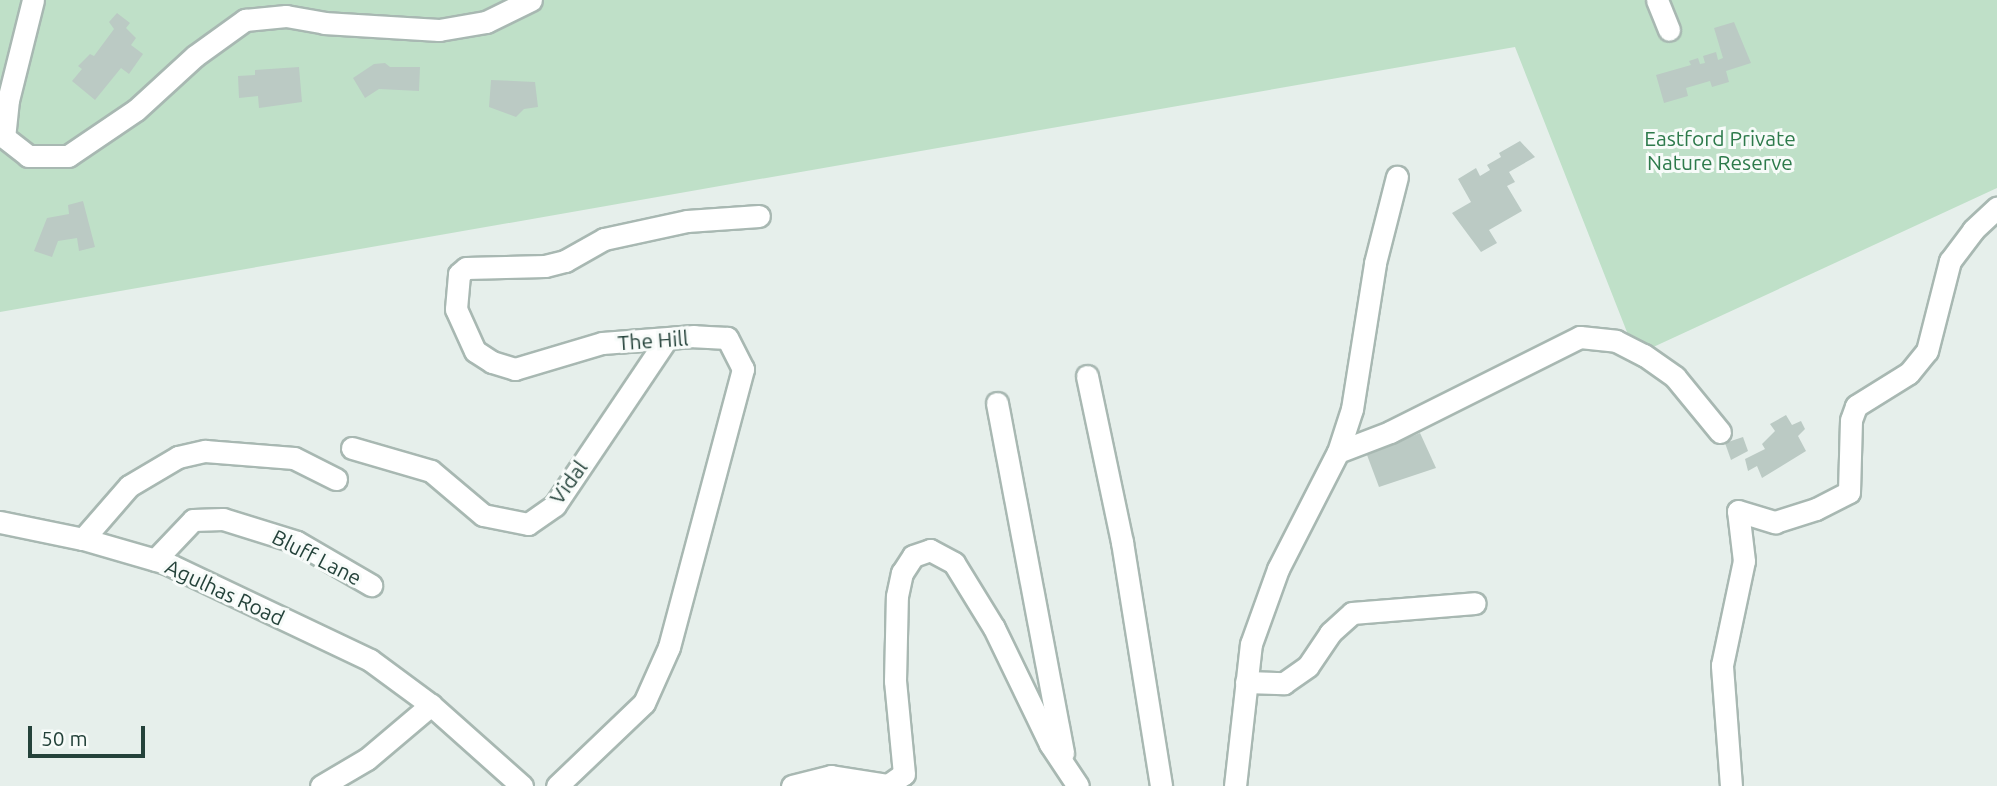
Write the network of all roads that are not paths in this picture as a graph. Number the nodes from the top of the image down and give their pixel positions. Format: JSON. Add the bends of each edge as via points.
{"nodes":[{"id":1,"x":33,"y":0,"type":"edge"},
{"id":2,"x":531,"y":0,"type":"edge"},
{"id":3,"x":1657,"y":0,"type":"edge"},
{"id":4,"x":1669,"y":30,"type":"dead end"},
{"id":5,"x":1397,"y":177,"type":"dead end"},
{"id":6,"x":1997,"y":208,"type":"edge"},
{"id":7,"x":759,"y":216,"type":"dead end"},
{"id":8,"x":664,"y":341,"type":"junction"},
{"id":9,"x":1087,"y":376,"type":"dead end"},
{"id":10,"x":997,"y":403,"type":"dead end"},
{"id":11,"x":1720,"y":432,"type":"dead end"},
{"id":12,"x":352,"y":448,"type":"dead end"},
{"id":13,"x":1338,"y":452,"type":"junction"},
{"id":14,"x":336,"y":479,"type":"dead end"},
{"id":15,"x":0,"y":522,"type":"edge"},
{"id":16,"x":83,"y":539,"type":"junction"},
{"id":17,"x":155,"y":560,"type":"junction"},
{"id":18,"x":371,"y":585,"type":"dead end"},
{"id":19,"x":1475,"y":603,"type":"dead end"},
{"id":20,"x":1246,"y":682,"type":"junction"},
{"id":21,"x":431,"y":705,"type":"junction"},
{"id":22,"x":1067,"y":777,"type":"edge"},
{"id":23,"x":878,"y":785,"type":"edge"},
{"id":24,"x":321,"y":786,"type":"edge"},
{"id":25,"x":522,"y":786,"type":"edge"},
{"id":26,"x":557,"y":786,"type":"edge"},
{"id":27,"x":792,"y":786,"type":"edge"},
{"id":28,"x":1078,"y":786,"type":"edge"},
{"id":29,"x":1161,"y":786,"type":"edge"},
{"id":30,"x":1235,"y":786,"type":"edge"},
{"id":31,"x":1731,"y":786,"type":"edge"}],
"edges":[{"from":1,"to":2,"type":"street","via":[[11,86],[4,137],[28,156],[68,156],[136,110],[195,56],[245,20],[286,16],[324,23],[439,30],[486,22]]},
{"from":3,"to":4,"type":"street"},
{"from":5,"to":13,"type":"street","via":[[1375,262],[1352,409]]},
{"from":6,"to":31,"type":"street","via":[[1950,261],[1927,351],[1909,373],[1856,406],[1850,420],[1849,492],[1775,522],[1738,511],[1744,561],[1722,664]]},
{"from":7,"to":8,"type":"street","name":"The Hill","via":[[687,222],[604,239],[565,261],[545,266],[466,268],[459,274],[456,309],[475,351],[515,369],[602,343]]},
{"from":8,"to":12,"type":"street","name":"Vidal","via":[[555,505],[528,524],[483,515],[431,471]]},
{"from":8,"to":26,"type":"street","name":"The Hill","via":[[694,336],[727,338],[743,369],[669,647],[644,703]]},
{"from":9,"to":29,"type":"street","via":[[1122,542]]},
{"from":10,"to":22,"type":"street"},
{"from":11,"to":13,"type":"street","via":[[1675,377],[1654,362],[1616,341],[1580,337],[1390,432]]},
{"from":13,"to":20,"type":"street","via":[[1278,569],[1251,644]]},
{"from":14,"to":16,"type":"street","via":[[294,458],[205,451],[178,457],[129,486]]},
{"from":15,"to":16,"type":"street","name":"Agulhas Road"},
{"from":16,"to":17,"type":"street","name":"Agulhas Road"},
{"from":17,"to":18,"type":"street","name":"Bluff Lane","via":[[193,520],[223,519],[297,542]]},
{"from":17,"to":21,"type":"street","name":"Agulhas Road","via":[[370,660]]},
{"from":19,"to":20,"type":"street","via":[[1352,612],[1330,633],[1308,666],[1284,683]]},
{"from":20,"to":30,"type":"street"},
{"from":21,"to":24,"type":"street","via":[[367,760]]},
{"from":21,"to":25,"type":"street","name":"Agulhas Road"},
{"from":22,"to":23,"type":"street","via":[[995,628],[954,564],[930,550],[913,556],[902,573],[897,596],[895,681],[904,774],[900,781]]},
{"from":22,"to":28,"type":"street"},
{"from":23,"to":27,"type":"street","via":[[831,776]]}]}
